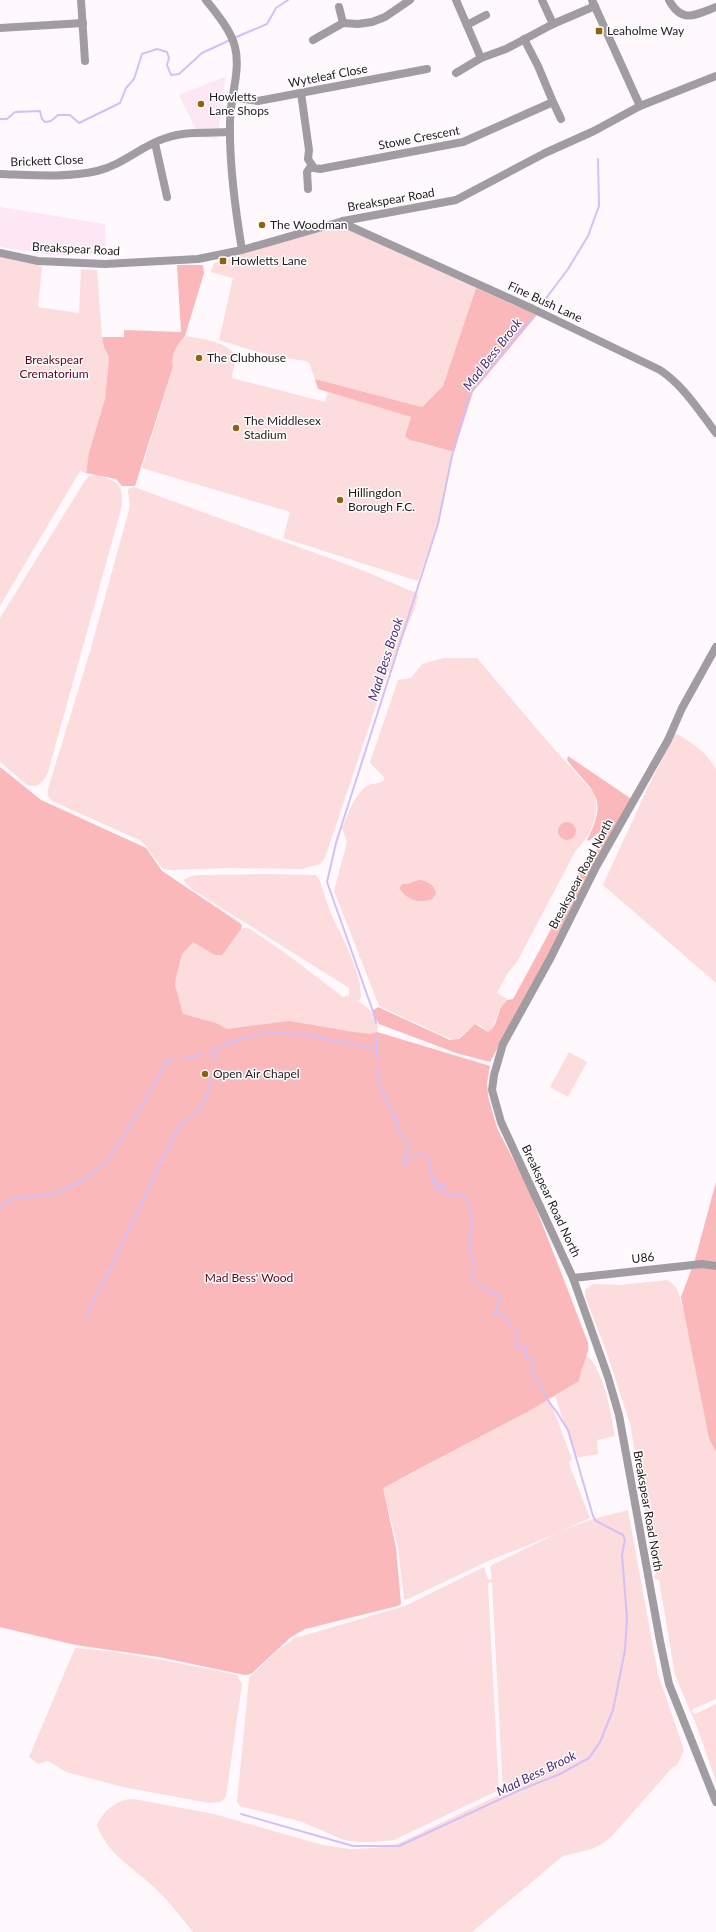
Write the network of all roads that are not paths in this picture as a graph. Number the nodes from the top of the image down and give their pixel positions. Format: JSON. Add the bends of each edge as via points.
{"nodes":[{"id":1,"x":81,"y":0,"type":"edge"},
{"id":2,"x":206,"y":0,"type":"edge"},
{"id":3,"x":410,"y":0,"type":"edge"},
{"id":4,"x":456,"y":0,"type":"edge"},
{"id":5,"x":542,"y":0,"type":"edge"},
{"id":6,"x":669,"y":0,"type":"edge"},
{"id":7,"x":593,"y":3,"type":"edge"},
{"id":8,"x":339,"y":7,"type":"dead end"},
{"id":9,"x":716,"y":7,"type":"edge"},
{"id":10,"x":486,"y":16,"type":"dead end"},
{"id":11,"x":83,"y":23,"type":"junction"},
{"id":12,"x":343,"y":24,"type":"junction"},
{"id":13,"x":553,"y":24,"type":"junction"},
{"id":14,"x":467,"y":25,"type":"junction"},
{"id":15,"x":0,"y":28,"type":"edge"},
{"id":16,"x":314,"y":40,"type":"dead end"},
{"id":17,"x":524,"y":40,"type":"junction"},
{"id":18,"x":481,"y":58,"type":"junction"},
{"id":19,"x":86,"y":61,"type":"dead end"},
{"id":20,"x":427,"y":69,"type":"dead end"},
{"id":21,"x":456,"y":73,"type":"dead end"},
{"id":22,"x":716,"y":76,"type":"edge"},
{"id":23,"x":301,"y":93,"type":"junction"},
{"id":24,"x":232,"y":97,"type":"junction"},
{"id":25,"x":553,"y":102,"type":"junction"},
{"id":26,"x":640,"y":106,"type":"junction"},
{"id":27,"x":561,"y":119,"type":"dead end"},
{"id":28,"x":230,"y":132,"type":"junction"},
{"id":29,"x":155,"y":143,"type":"junction"},
{"id":30,"x":311,"y":166,"type":"junction"},
{"id":31,"x":0,"y":174,"type":"edge"},
{"id":32,"x":308,"y":189,"type":"dead end"},
{"id":33,"x":167,"y":197,"type":"dead end"},
{"id":34,"x":343,"y":221,"type":"junction"},
{"id":35,"x":242,"y":250,"type":"junction"},
{"id":36,"x":0,"y":253,"type":"edge"},
{"id":37,"x":716,"y":433,"type":"edge"},
{"id":38,"x":716,"y":647,"type":"edge"},
{"id":39,"x":716,"y":1266,"type":"edge"},
{"id":40,"x":573,"y":1278,"type":"junction"},
{"id":41,"x":716,"y":1802,"type":"edge"}],
"edges":[{"from":1,"to":11,"type":"street"},
{"from":2,"to":24,"type":"street","via":[[234,44],[236,68]]},
{"from":3,"to":12,"type":"street","via":[[385,17],[372,22]]},
{"from":4,"to":14,"type":"street"},
{"from":5,"to":13,"type":"street"},
{"from":6,"to":9,"type":"street","via":[[678,13],[685,16],[695,16]]},
{"from":7,"to":13,"type":"street"},
{"from":7,"to":26,"type":"street"},
{"from":8,"to":12,"type":"street"},
{"from":10,"to":14,"type":"street"},
{"from":11,"to":15,"type":"street"},
{"from":11,"to":19,"type":"street"},
{"from":12,"to":16,"type":"street"},
{"from":13,"to":17,"type":"street"},
{"from":14,"to":18,"type":"street"},
{"from":17,"to":18,"type":"street"},
{"from":17,"to":25,"type":"street"},
{"from":18,"to":21,"type":"street"},
{"from":20,"to":23,"type":"street","name":"Wyteleaf Close"},
{"from":22,"to":26,"type":"street","name":"Breakspear Road"},
{"from":23,"to":24,"type":"street","name":"Wyteleaf Close","via":[[258,101]]},
{"from":23,"to":30,"type":"street","via":[[308,159]]},
{"from":24,"to":28,"type":"street"},
{"from":25,"to":27,"type":"street"},
{"from":25,"to":30,"type":"street","name":"Stowe Crescent","via":[[463,142],[320,169]]},
{"from":26,"to":34,"type":"street","name":"Breakspear Road","via":[[456,200]]},
{"from":28,"to":29,"type":"street","name":"Brickett Close","via":[[166,137]]},
{"from":28,"to":35,"type":"street"},
{"from":29,"to":31,"type":"street","name":"Brickett Close","via":[[114,165],[98,170],[61,176]]},
{"from":29,"to":33,"type":"street"},
{"from":30,"to":32,"type":"street","via":[[307,172]]},
{"from":34,"to":35,"type":"street","name":"Breakspear Road"},
{"from":34,"to":37,"type":"street","name":"Fine Bush Lane","via":[[660,370],[682,388]]},
{"from":35,"to":36,"type":"street","name":"Breakspear Road","via":[[198,259],[104,264],[38,261]]},
{"from":38,"to":40,"type":"street","name":"Breakspear Road North","via":[[503,1044],[494,1075],[492,1095],[501,1122]]},
{"from":39,"to":40,"type":"street","name":"U86","via":[[702,1264]]},
{"from":40,"to":41,"type":"street","name":"Breakspear Road North","via":[[608,1377],[618,1415],[670,1684]]}]}
